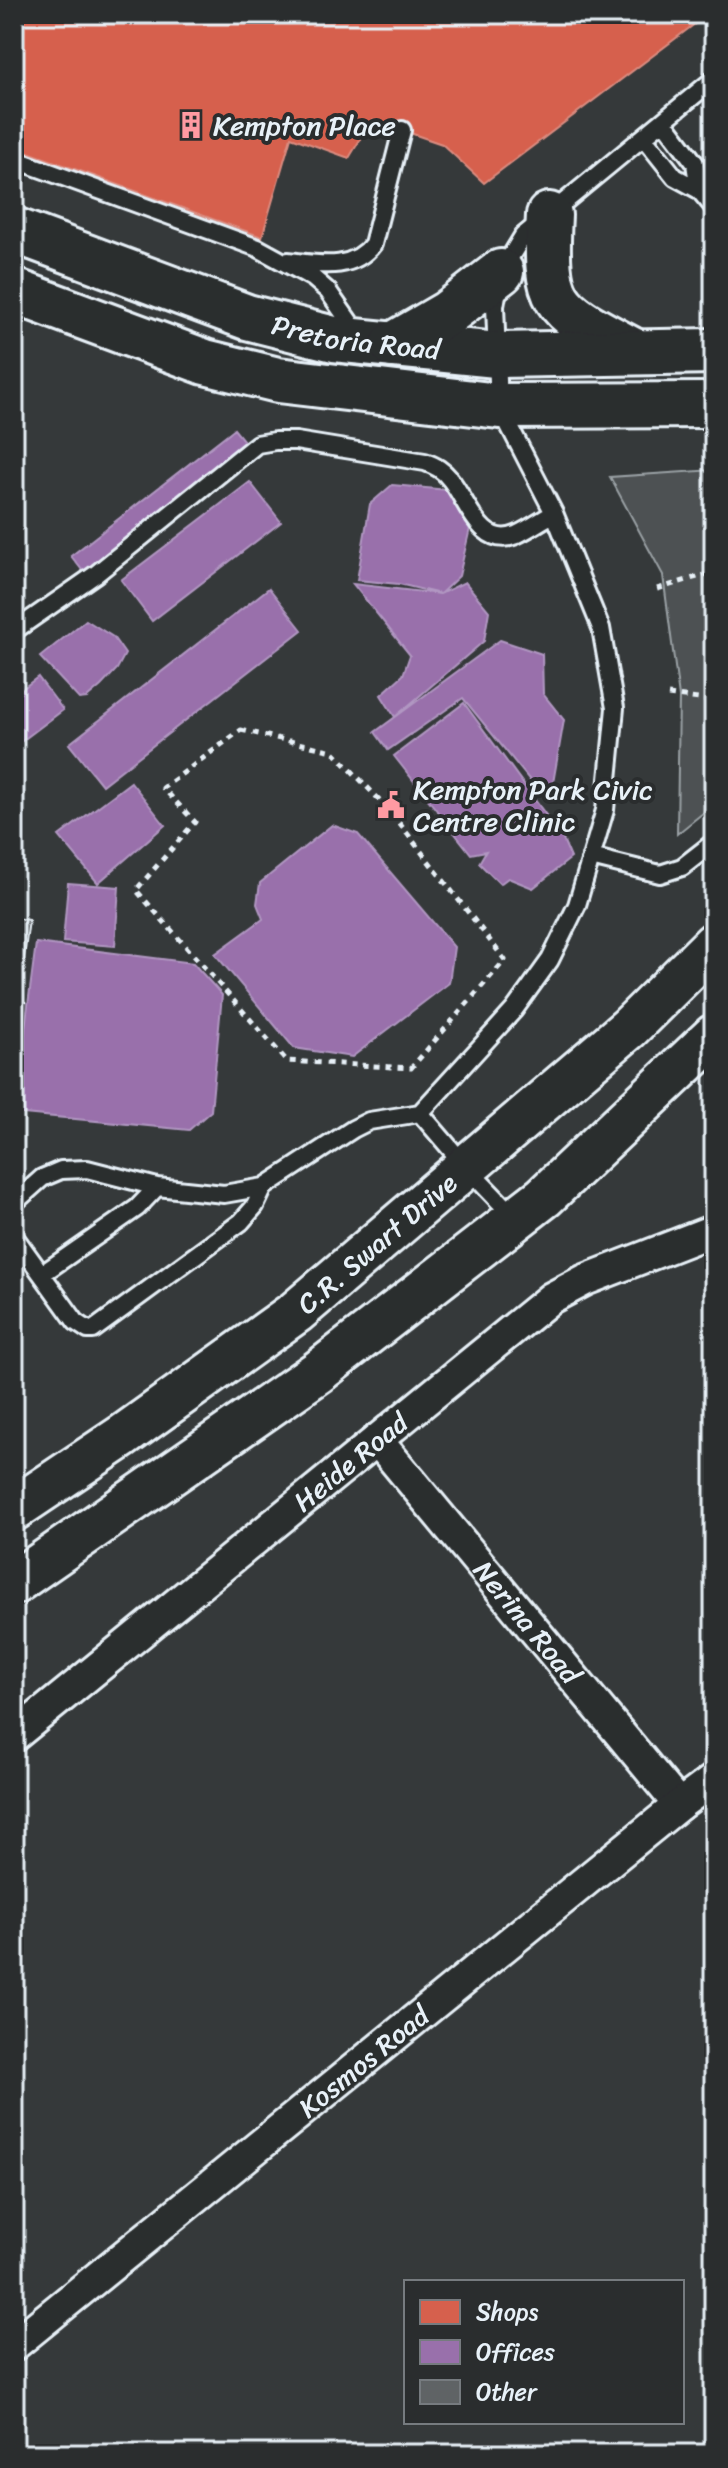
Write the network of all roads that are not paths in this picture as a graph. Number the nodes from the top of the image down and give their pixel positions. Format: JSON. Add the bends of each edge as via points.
{"nodes":[{"id":1,"x":714,"y":79,"type":"edge"},
{"id":2,"x":664,"y":122,"type":"junction"},
{"id":3,"x":402,"y":130,"type":"dead end"},
{"id":4,"x":644,"y":138,"type":"junction"},
{"id":5,"x":14,"y":159,"type":"edge"},
{"id":6,"x":707,"y":195,"type":"edge"},
{"id":7,"x":549,"y":215,"type":"junction"},
{"id":8,"x":14,"y":230,"type":"edge"},
{"id":9,"x":279,"y":260,"type":"junction"},
{"id":10,"x":501,"y":272,"type":"junction"},
{"id":11,"x":14,"y":291,"type":"edge"},
{"id":12,"x":378,"y":344,"type":"junction"},
{"id":13,"x":635,"y":351,"type":"junction"},
{"id":14,"x":714,"y":351,"type":"edge"},
{"id":15,"x":497,"y":355,"type":"junction"},
{"id":16,"x":714,"y":405,"type":"edge"},
{"id":17,"x":499,"y":406,"type":"junction"},
{"id":18,"x":554,"y":513,"type":"junction"},
{"id":19,"x":14,"y":631,"type":"edge"},
{"id":20,"x":714,"y":842,"type":"edge"},
{"id":21,"x":591,"y":857,"type":"junction"},
{"id":22,"x":714,"y":944,"type":"edge"},
{"id":23,"x":714,"y":1036,"type":"edge"},
{"id":24,"x":420,"y":1113,"type":"junction"},
{"id":25,"x":467,"y":1168,"type":"junction"},
{"id":26,"x":157,"y":1187,"type":"junction"},
{"id":27,"x":264,"y":1187,"type":"junction"},
{"id":28,"x":14,"y":1203,"type":"edge"},
{"id":29,"x":517,"y":1219,"type":"junction"},
{"id":30,"x":714,"y":1230,"type":"edge"},
{"id":31,"x":14,"y":1236,"type":"edge"},
{"id":32,"x":42,"y":1274,"type":"junction"},
{"id":33,"x":377,"y":1440,"type":"junction"},
{"id":34,"x":14,"y":1509,"type":"edge"},
{"id":35,"x":14,"y":1583,"type":"edge"},
{"id":36,"x":14,"y":1736,"type":"edge"},
{"id":37,"x":714,"y":1779,"type":"edge"},
{"id":38,"x":679,"y":1805,"type":"junction"},
{"id":39,"x":14,"y":2345,"type":"edge"}],
"edges":[{"from":1,"to":2,"type":"lane"},
{"from":2,"to":4,"type":"lane"},
{"from":2,"to":6,"type":"lane","via":[[695,163]]},
{"from":3,"to":9,"type":"lane","via":[[368,250],[353,261],[328,265]]},
{"from":4,"to":6,"type":"lane","via":[[675,177]]},
{"from":4,"to":7,"type":"lane"},
{"from":5,"to":9,"type":"lane"},
{"from":7,"to":10,"type":"lane","via":[[523,236]]},
{"from":7,"to":13,"type":"main road","via":[[547,259],[555,297],[580,322]]},
{"from":8,"to":12,"type":"main road","name":"Pretoria Road","via":[[247,317]]},
{"from":9,"to":12,"type":"lane","via":[[313,278]]},
{"from":10,"to":12,"type":"main road","via":[[448,313]]},
{"from":10,"to":15,"type":"lane","via":[[495,306]]},
{"from":11,"to":17,"type":"main road","name":"Pretoria Road","via":[[248,374]]},
{"from":12,"to":15,"type":"main road","name":"Pretoria Road"},
{"from":13,"to":14,"type":"main road","name":"Pretoria Road"},
{"from":13,"to":15,"type":"main road","name":"Pretoria Road"},
{"from":15,"to":17,"type":"lane"},
{"from":16,"to":17,"type":"main road","name":"Pretoria Road"},
{"from":17,"to":18,"type":"lane"},
{"from":18,"to":19,"type":"lane","via":[[513,536],[495,536],[478,525],[452,480],[438,467],[339,448],[257,444],[96,574]]},
{"from":18,"to":21,"type":"lane","via":[[601,628],[615,708],[605,810]]},
{"from":20,"to":21,"type":"lane","via":[[682,867],[660,874]]},
{"from":21,"to":24,"type":"lane","via":[[577,905],[550,960],[514,1010]]},
{"from":22,"to":25,"type":"main road","name":"C.R. Swart Drive","via":[[629,1028]]},
{"from":23,"to":29,"type":"main road"},
{"from":24,"to":25,"type":"lane"},
{"from":24,"to":27,"type":"lane","via":[[369,1121]]},
{"from":25,"to":29,"type":"lane"},
{"from":25,"to":34,"type":"main road","name":"C.R. Swart Drive","via":[[296,1312]]},
{"from":26,"to":27,"type":"lane","via":[[224,1194]]},
{"from":26,"to":28,"type":"lane","via":[[87,1169],[61,1170],[42,1178]]},
{"from":26,"to":32,"type":"lane","via":[[137,1208]]},
{"from":27,"to":32,"type":"lane","via":[[241,1222],[93,1330],[76,1322]]},
{"from":29,"to":35,"type":"main road","via":[[318,1372]]},
{"from":30,"to":33,"type":"street","name":"Heide Road","via":[[551,1298]]},
{"from":31,"to":32,"type":"lane"},
{"from":33,"to":36,"type":"street","name":"Heide Road"},
{"from":33,"to":38,"type":"street","name":"Nerina Road"},
{"from":37,"to":38,"type":"street","name":"Kosmos Road"},
{"from":38,"to":39,"type":"street","name":"Kosmos Road"}]}
